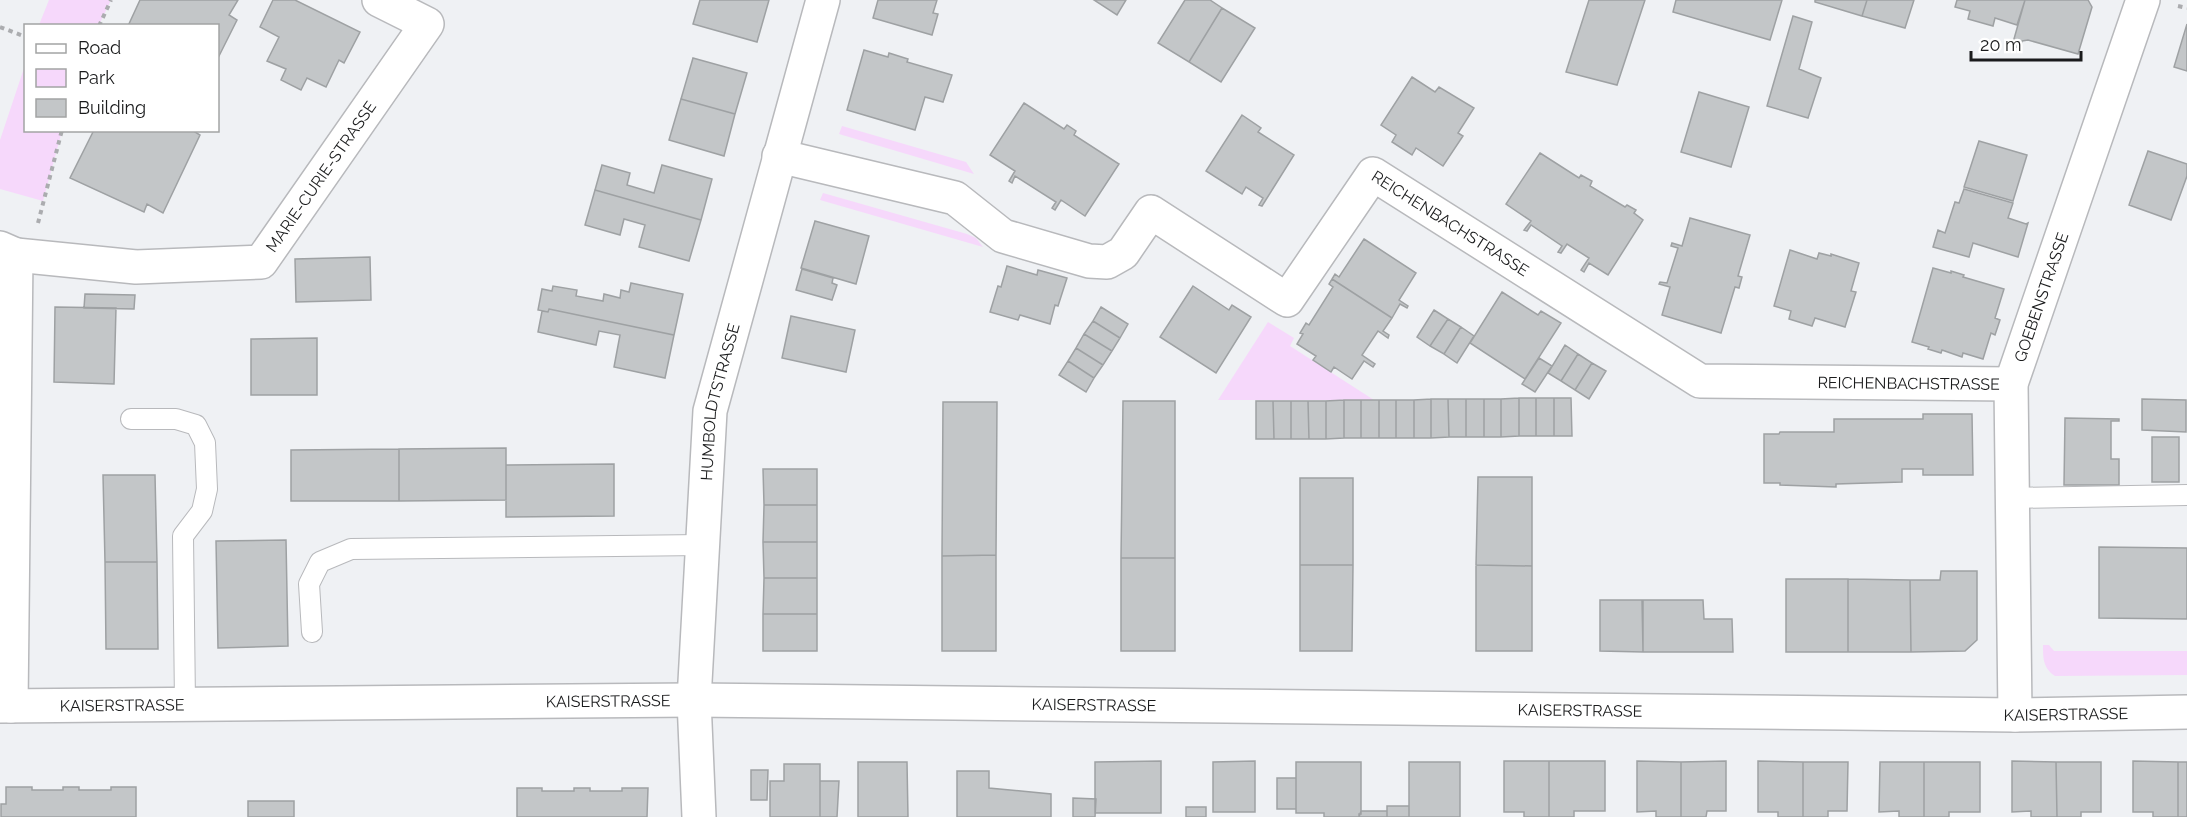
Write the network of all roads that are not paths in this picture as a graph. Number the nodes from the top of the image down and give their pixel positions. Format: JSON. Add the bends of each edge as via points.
{"nodes":[{"id":1,"x":379,"y":0,"type":"edge"},
{"id":2,"x":824,"y":0,"type":"edge"},
{"id":3,"x":2143,"y":0,"type":"edge"},
{"id":4,"x":779,"y":156,"type":"junction"},
{"id":5,"x":16,"y":253,"type":"edge"},
{"id":6,"x":2011,"y":384,"type":"junction"},
{"id":7,"x":131,"y":419,"type":"dead end"},
{"id":8,"x":2187,"y":495,"type":"edge"},
{"id":9,"x":2012,"y":498,"type":"junction"},
{"id":10,"x":702,"y":545,"type":"junction"},
{"id":11,"x":312,"y":632,"type":"dead end"},
{"id":12,"x":694,"y":700,"type":"junction"},
{"id":13,"x":185,"y":704,"type":"junction"},
{"id":14,"x":6,"y":706,"type":"edge"},
{"id":15,"x":2187,"y":712,"type":"edge"},
{"id":16,"x":2015,"y":715,"type":"junction"},
{"id":17,"x":699,"y":817,"type":"edge"}],
"edges":[{"from":1,"to":5,"type":"street","name":"MARIE-CURIE-STRASSE","via":[[427,24],[261,262],[136,267]]},
{"from":2,"to":4,"type":"street","name":"HUMBOLDTSTRASSE"},
{"from":3,"to":6,"type":"street","name":"GOEBENSTRASSE"},
{"from":4,"to":6,"type":"street","name":"REICHENBACHSTRASSE","via":[[955,198],[1003,236],[1089,261],[1107,262],[1123,253],[1150,212],[1287,300],[1373,174],[1700,381]]},
{"from":4,"to":10,"type":"street","name":"HUMBOLDTSTRASSE","via":[[710,411]]},
{"from":5,"to":14,"type":"street"},
{"from":6,"to":9,"type":"street","name":"GOEBENSTRASSE"},
{"from":7,"to":13,"type":"lane","via":[[176,419],[196,425],[205,443],[207,489],[202,511],[183,536]]},
{"from":8,"to":9,"type":"lane"},
{"from":9,"to":16,"type":"street","name":"GOEBENSTRASSE"},
{"from":10,"to":11,"type":"lane","via":[[351,549],[320,562],[309,584]]},
{"from":10,"to":12,"type":"street","name":"HUMBOLDTSTRASSE"},
{"from":12,"to":13,"type":"street","name":"KAISERSTRASSE"},
{"from":12,"to":16,"type":"street","name":"KAISERSTRASSE"},
{"from":12,"to":17,"type":"street","name":"HUMBOLDTSTRASSE"},
{"from":13,"to":14,"type":"street","name":"KAISERSTRASSE"},
{"from":15,"to":16,"type":"street","name":"KAISERSTRASSE"}]}
